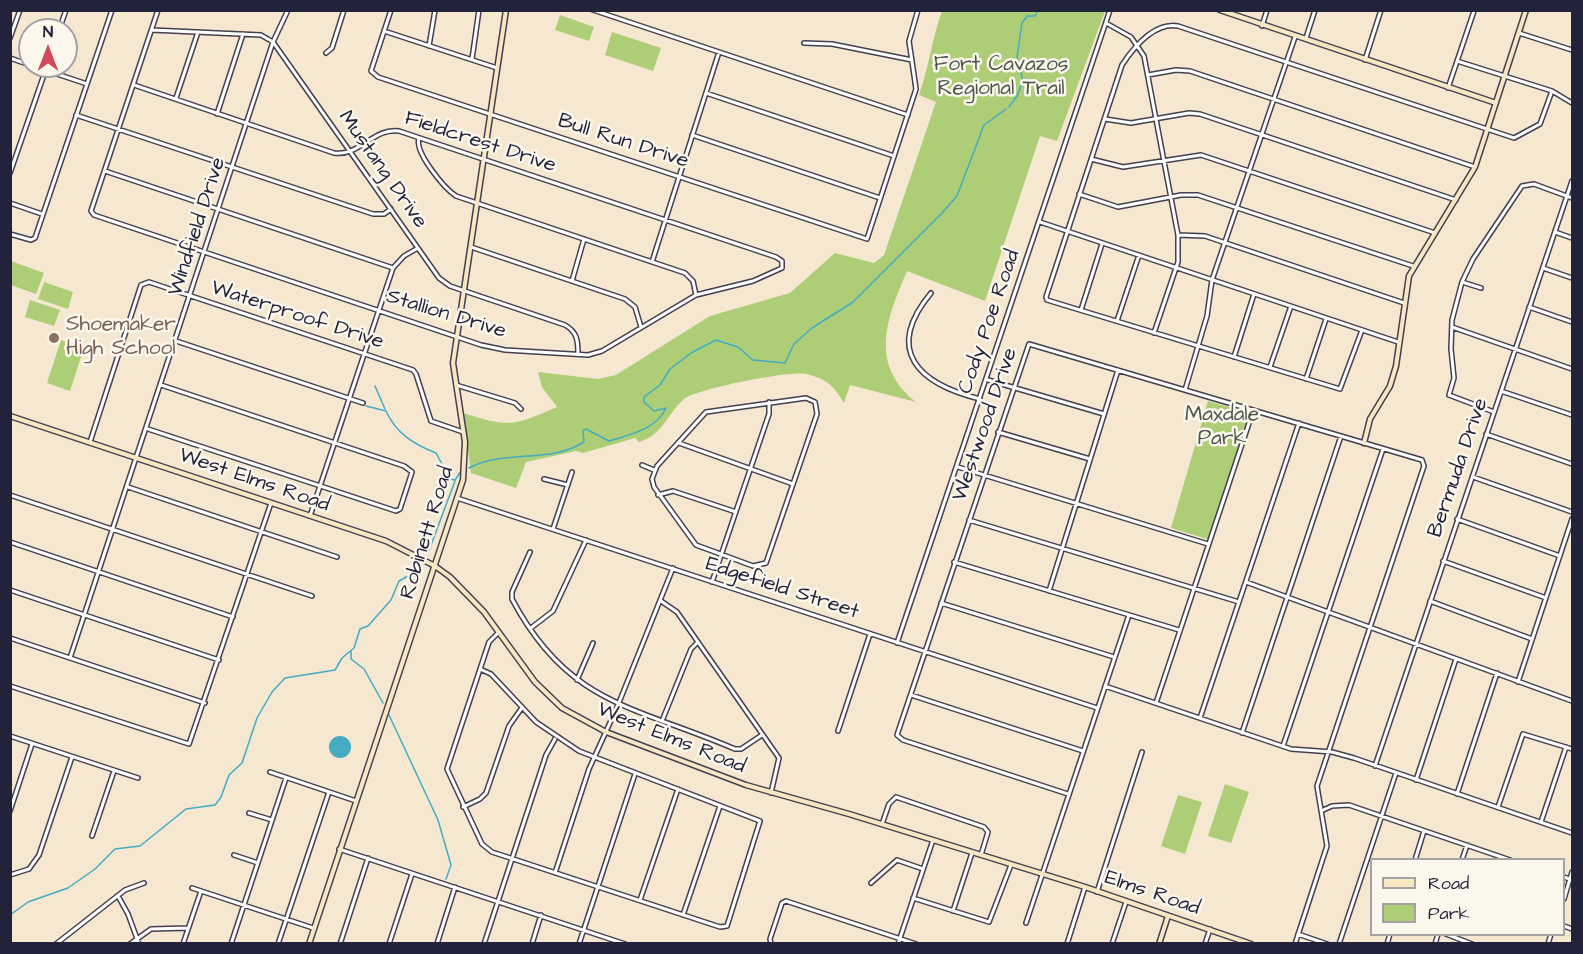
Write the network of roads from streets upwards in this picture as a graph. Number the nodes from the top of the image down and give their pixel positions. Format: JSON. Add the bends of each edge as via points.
{"nodes":[{"id":1,"x":20,"y":10,"type":"edge"},
{"id":2,"x":112,"y":10,"type":"edge"},
{"id":3,"x":158,"y":10,"type":"edge"},
{"id":4,"x":288,"y":10,"type":"edge"},
{"id":5,"x":344,"y":10,"type":"edge"},
{"id":6,"x":391,"y":10,"type":"edge"},
{"id":7,"x":435,"y":10,"type":"edge"},
{"id":8,"x":479,"y":10,"type":"edge"},
{"id":9,"x":506,"y":10,"type":"edge"},
{"id":10,"x":593,"y":10,"type":"edge"},
{"id":11,"x":918,"y":10,"type":"edge"},
{"id":12,"x":1110,"y":10,"type":"edge"},
{"id":13,"x":1220,"y":10,"type":"edge"},
{"id":14,"x":1267,"y":10,"type":"edge"},
{"id":15,"x":1315,"y":10,"type":"edge"},
{"id":16,"x":1381,"y":10,"type":"edge"},
{"id":17,"x":1526,"y":10,"type":"edge"},
{"id":18,"x":1474,"y":11,"type":"edge"},
{"id":19,"x":1106,"y":22,"type":"junction"},
{"id":20,"x":1262,"y":26,"type":"junction"},
{"id":21,"x":152,"y":30,"type":"junction"},
{"id":22,"x":384,"y":31,"type":"junction"},
{"id":23,"x":198,"y":32,"type":"junction"},
{"id":24,"x":1519,"y":33,"type":"junction"},
{"id":25,"x":243,"y":34,"type":"junction"},
{"id":26,"x":1295,"y":37,"type":"junction"},
{"id":27,"x":10,"y":38,"type":"edge"},
{"id":28,"x":1305,"y":40,"type":"junction"},
{"id":29,"x":273,"y":42,"type":"junction"},
{"id":30,"x":804,"y":43,"type":"dead end"},
{"id":31,"x":429,"y":46,"type":"junction"},
{"id":32,"x":1138,"y":46,"type":"junction"},
{"id":33,"x":1572,"y":50,"type":"edge"},
{"id":34,"x":718,"y":52,"type":"junction"},
{"id":35,"x":326,"y":53,"type":"dead end"},
{"id":36,"x":472,"y":60,"type":"junction"},
{"id":37,"x":912,"y":60,"type":"junction"},
{"id":38,"x":1365,"y":60,"type":"junction"},
{"id":39,"x":1457,"y":61,"type":"junction"},
{"id":40,"x":1287,"y":62,"type":"junction"},
{"id":41,"x":498,"y":68,"type":"junction"},
{"id":42,"x":1148,"y":75,"type":"junction"},
{"id":43,"x":1505,"y":76,"type":"junction"},
{"id":44,"x":43,"y":78,"type":"edge"},
{"id":45,"x":72,"y":78,"type":"edge"},
{"id":46,"x":87,"y":84,"type":"junction"},
{"id":47,"x":134,"y":86,"type":"junction"},
{"id":48,"x":1448,"y":88,"type":"junction"},
{"id":49,"x":1552,"y":91,"type":"junction"},
{"id":50,"x":706,"y":93,"type":"junction"},
{"id":51,"x":175,"y":99,"type":"junction"},
{"id":52,"x":1274,"y":99,"type":"junction"},
{"id":53,"x":1572,"y":103,"type":"edge"},
{"id":54,"x":1496,"y":104,"type":"junction"},
{"id":55,"x":217,"y":114,"type":"junction"},
{"id":56,"x":491,"y":114,"type":"junction"},
{"id":57,"x":76,"y":115,"type":"junction"},
{"id":58,"x":908,"y":115,"type":"junction"},
{"id":59,"x":1105,"y":119,"type":"junction"},
{"id":60,"x":1157,"y":119,"type":"junction"},
{"id":61,"x":248,"y":124,"type":"junction"},
{"id":62,"x":119,"y":129,"type":"junction"},
{"id":63,"x":1487,"y":130,"type":"junction"},
{"id":64,"x":692,"y":135,"type":"junction"},
{"id":65,"x":1262,"y":135,"type":"junction"},
{"id":66,"x":419,"y":138,"type":"junction"},
{"id":67,"x":351,"y":152,"type":"junction"},
{"id":68,"x":894,"y":156,"type":"junction"},
{"id":69,"x":484,"y":159,"type":"junction"},
{"id":70,"x":1091,"y":159,"type":"junction"},
{"id":71,"x":1164,"y":159,"type":"junction"},
{"id":72,"x":234,"y":167,"type":"junction"},
{"id":73,"x":1475,"y":167,"type":"junction"},
{"id":74,"x":105,"y":171,"type":"junction"},
{"id":75,"x":1250,"y":171,"type":"junction"},
{"id":76,"x":10,"y":173,"type":"edge"},
{"id":77,"x":679,"y":177,"type":"junction"},
{"id":78,"x":1572,"y":181,"type":"edge"},
{"id":79,"x":1079,"y":194,"type":"junction"},
{"id":80,"x":1567,"y":196,"type":"junction"},
{"id":81,"x":1171,"y":197,"type":"junction"},
{"id":82,"x":880,"y":198,"type":"junction"},
{"id":83,"x":1572,"y":198,"type":"edge"},
{"id":84,"x":1456,"y":200,"type":"junction"},
{"id":85,"x":10,"y":203,"type":"edge"},
{"id":86,"x":477,"y":203,"type":"junction"},
{"id":87,"x":1238,"y":208,"type":"junction"},
{"id":88,"x":392,"y":209,"type":"junction"},
{"id":89,"x":219,"y":210,"type":"junction"},
{"id":90,"x":42,"y":214,"type":"junction"},
{"id":91,"x":665,"y":220,"type":"junction"},
{"id":92,"x":1040,"y":222,"type":"junction"},
{"id":93,"x":1066,"y":232,"type":"junction"},
{"id":94,"x":1555,"y":232,"type":"junction"},
{"id":95,"x":1435,"y":233,"type":"junction"},
{"id":96,"x":10,"y":234,"type":"edge"},
{"id":97,"x":1178,"y":235,"type":"junction"},
{"id":98,"x":1572,"y":238,"type":"edge"},
{"id":99,"x":584,"y":239,"type":"junction"},
{"id":100,"x":1226,"y":243,"type":"junction"},
{"id":101,"x":1102,"y":244,"type":"junction"},
{"id":102,"x":471,"y":247,"type":"junction"},
{"id":103,"x":418,"y":248,"type":"junction"},
{"id":104,"x":205,"y":253,"type":"junction"},
{"id":105,"x":1140,"y":255,"type":"junction"},
{"id":106,"x":652,"y":262,"type":"junction"},
{"id":107,"x":783,"y":264,"type":"joint"},
{"id":108,"x":1413,"y":266,"type":"junction"},
{"id":109,"x":393,"y":268,"type":"junction"},
{"id":110,"x":1177,"y":268,"type":"junction"},
{"id":111,"x":1543,"y":268,"type":"junction"},
{"id":112,"x":1572,"y":278,"type":"edge"},
{"id":113,"x":1212,"y":280,"type":"junction"},
{"id":114,"x":572,"y":281,"type":"junction"},
{"id":115,"x":1462,"y":282,"type":"junction"},
{"id":116,"x":1480,"y":288,"type":"dead end"},
{"id":117,"x":464,"y":291,"type":"junction"},
{"id":118,"x":931,"y":292,"type":"dead end"},
{"id":119,"x":1254,"y":294,"type":"junction"},
{"id":120,"x":696,"y":295,"type":"junction"},
{"id":121,"x":191,"y":297,"type":"junction"},
{"id":122,"x":1404,"y":303,"type":"junction"},
{"id":123,"x":1291,"y":306,"type":"junction"},
{"id":124,"x":1529,"y":307,"type":"junction"},
{"id":125,"x":379,"y":310,"type":"junction"},
{"id":126,"x":1080,"y":310,"type":"junction"},
{"id":127,"x":1326,"y":319,"type":"junction"},
{"id":128,"x":1117,"y":321,"type":"junction"},
{"id":129,"x":1572,"y":322,"type":"edge"},
{"id":130,"x":642,"y":327,"type":"junction"},
{"id":131,"x":1452,"y":327,"type":"junction"},
{"id":132,"x":1362,"y":330,"type":"junction"},
{"id":133,"x":1154,"y":333,"type":"junction"},
{"id":134,"x":456,"y":336,"type":"junction"},
{"id":135,"x":176,"y":341,"type":"junction"},
{"id":136,"x":1398,"y":342,"type":"junction"},
{"id":137,"x":1197,"y":346,"type":"junction"},
{"id":138,"x":1515,"y":349,"type":"junction"},
{"id":139,"x":364,"y":354,"type":"junction"},
{"id":140,"x":578,"y":354,"type":"junction"},
{"id":141,"x":1234,"y":357,"type":"junction"},
{"id":142,"x":1270,"y":367,"type":"junction"},
{"id":143,"x":1572,"y":369,"type":"edge"},
{"id":144,"x":1118,"y":370,"type":"junction"},
{"id":145,"x":1306,"y":379,"type":"junction"},
{"id":146,"x":987,"y":380,"type":"junction"},
{"id":147,"x":161,"y":385,"type":"junction"},
{"id":148,"x":454,"y":385,"type":"junction"},
{"id":149,"x":1013,"y":387,"type":"junction"},
{"id":150,"x":1184,"y":390,"type":"junction"},
{"id":151,"x":1501,"y":391,"type":"junction"},
{"id":152,"x":349,"y":399,"type":"junction"},
{"id":153,"x":980,"y":399,"type":"junction"},
{"id":154,"x":770,"y":402,"type":"junction"},
{"id":155,"x":363,"y":403,"type":"dead end"},
{"id":156,"x":521,"y":409,"type":"dead end"},
{"id":157,"x":1253,"y":411,"type":"junction"},
{"id":158,"x":1494,"y":412,"type":"junction"},
{"id":159,"x":1104,"y":414,"type":"junction"},
{"id":160,"x":10,"y":416,"type":"edge"},
{"id":161,"x":1572,"y":416,"type":"edge"},
{"id":162,"x":1299,"y":423,"type":"junction"},
{"id":163,"x":147,"y":429,"type":"junction"},
{"id":164,"x":998,"y":432,"type":"junction"},
{"id":165,"x":464,"y":433,"type":"junction"},
{"id":166,"x":1486,"y":434,"type":"junction"},
{"id":167,"x":1341,"y":436,"type":"junction"},
{"id":168,"x":90,"y":442,"type":"junction"},
{"id":169,"x":335,"y":443,"type":"junction"},
{"id":170,"x":679,"y":443,"type":"junction"},
{"id":171,"x":1364,"y":443,"type":"junction"},
{"id":172,"x":1383,"y":449,"type":"junction"},
{"id":173,"x":137,"y":458,"type":"junction"},
{"id":174,"x":1090,"y":459,"type":"junction"},
{"id":175,"x":1572,"y":464,"type":"edge"},
{"id":176,"x":642,"y":465,"type":"dead end"},
{"id":177,"x":957,"y":467,"type":"junction"},
{"id":178,"x":654,"y":470,"type":"junction"},
{"id":179,"x":750,"y":470,"type":"junction"},
{"id":180,"x":572,"y":472,"type":"dead end"},
{"id":181,"x":984,"y":475,"type":"junction"},
{"id":182,"x":1472,"y":476,"type":"junction"},
{"id":183,"x":544,"y":479,"type":"dead end"},
{"id":184,"x":793,"y":484,"type":"junction"},
{"id":185,"x":568,"y":485,"type":"junction"},
{"id":186,"x":128,"y":487,"type":"junction"},
{"id":187,"x":320,"y":487,"type":"junction"},
{"id":188,"x":10,"y":495,"type":"edge"},
{"id":189,"x":658,"y":495,"type":"junction"},
{"id":190,"x":457,"y":498,"type":"junction"},
{"id":191,"x":272,"y":503,"type":"junction"},
{"id":192,"x":1076,"y":504,"type":"junction"},
{"id":193,"x":736,"y":512,"type":"junction"},
{"id":194,"x":1572,"y":512,"type":"edge"},
{"id":195,"x":310,"y":516,"type":"junction"},
{"id":196,"x":969,"y":519,"type":"junction"},
{"id":197,"x":1457,"y":519,"type":"junction"},
{"id":198,"x":1572,"y":519,"type":"edge"},
{"id":199,"x":113,"y":530,"type":"junction"},
{"id":200,"x":553,"y":530,"type":"junction"},
{"id":201,"x":262,"y":532,"type":"junction"},
{"id":202,"x":586,"y":540,"type":"junction"},
{"id":203,"x":10,"y":542,"type":"edge"},
{"id":204,"x":1209,"y":544,"type":"junction"},
{"id":205,"x":1062,"y":548,"type":"junction"},
{"id":206,"x":530,"y":552,"type":"dead end"},
{"id":207,"x":722,"y":555,"type":"junction"},
{"id":208,"x":1560,"y":556,"type":"junction"},
{"id":209,"x":337,"y":557,"type":"dead end"},
{"id":210,"x":1443,"y":561,"type":"junction"},
{"id":211,"x":954,"y":562,"type":"junction"},
{"id":212,"x":435,"y":566,"type":"junction"},
{"id":213,"x":673,"y":568,"type":"junction"},
{"id":214,"x":99,"y":572,"type":"junction"},
{"id":215,"x":248,"y":574,"type":"junction"},
{"id":216,"x":712,"y":582,"type":"junction"},
{"id":217,"x":1246,"y":582,"type":"junction"},
{"id":218,"x":1194,"y":588,"type":"junction"},
{"id":219,"x":10,"y":590,"type":"edge"},
{"id":220,"x":1049,"y":591,"type":"junction"},
{"id":221,"x":312,"y":596,"type":"dead end"},
{"id":222,"x":1287,"y":597,"type":"junction"},
{"id":223,"x":1546,"y":598,"type":"junction"},
{"id":224,"x":661,"y":601,"type":"junction"},
{"id":225,"x":1430,"y":601,"type":"junction"},
{"id":226,"x":1239,"y":602,"type":"junction"},
{"id":227,"x":941,"y":603,"type":"junction"},
{"id":228,"x":1328,"y":612,"type":"junction"},
{"id":229,"x":85,"y":615,"type":"junction"},
{"id":230,"x":1128,"y":615,"type":"junction"},
{"id":231,"x":233,"y":617,"type":"junction"},
{"id":232,"x":1370,"y":627,"type":"junction"},
{"id":233,"x":531,"y":628,"type":"junction"},
{"id":234,"x":1180,"y":630,"type":"junction"},
{"id":235,"x":498,"y":633,"type":"junction"},
{"id":236,"x":870,"y":634,"type":"junction"},
{"id":237,"x":10,"y":638,"type":"edge"},
{"id":238,"x":1533,"y":639,"type":"junction"},
{"id":239,"x":698,"y":642,"type":"junction"},
{"id":240,"x":593,"y":643,"type":"dead end"},
{"id":241,"x":897,"y":643,"type":"junction"},
{"id":242,"x":1415,"y":644,"type":"junction"},
{"id":243,"x":925,"y":652,"type":"junction"},
{"id":244,"x":1114,"y":657,"type":"junction"},
{"id":245,"x":70,"y":658,"type":"junction"},
{"id":246,"x":1457,"y":659,"type":"junction"},
{"id":247,"x":219,"y":660,"type":"junction"},
{"id":248,"x":480,"y":669,"type":"junction"},
{"id":249,"x":1497,"y":673,"type":"junction"},
{"id":250,"x":577,"y":680,"type":"junction"},
{"id":251,"x":1518,"y":682,"type":"junction"},
{"id":252,"x":10,"y":686,"type":"edge"},
{"id":253,"x":1105,"y":686,"type":"junction"},
{"id":254,"x":911,"y":695,"type":"junction"},
{"id":255,"x":1572,"y":701,"type":"edge"},
{"id":256,"x":205,"y":703,"type":"junction"},
{"id":257,"x":1156,"y":703,"type":"junction"},
{"id":258,"x":618,"y":705,"type":"junction"},
{"id":259,"x":1097,"y":708,"type":"junction"},
{"id":260,"x":521,"y":709,"type":"junction"},
{"id":261,"x":1200,"y":718,"type":"junction"},
{"id":262,"x":662,"y":721,"type":"junction"},
{"id":263,"x":838,"y":731,"type":"dead end"},
{"id":264,"x":606,"y":732,"type":"junction"},
{"id":265,"x":1242,"y":733,"type":"junction"},
{"id":266,"x":762,"y":735,"type":"junction"},
{"id":267,"x":10,"y":736,"type":"edge"},
{"id":268,"x":556,"y":738,"type":"junction"},
{"id":269,"x":32,"y":744,"type":"junction"},
{"id":270,"x":1283,"y":746,"type":"junction"},
{"id":271,"x":1566,"y":747,"type":"junction"},
{"id":272,"x":1572,"y":749,"type":"edge"},
{"id":273,"x":1083,"y":751,"type":"junction"},
{"id":274,"x":1142,"y":752,"type":"dead end"},
{"id":275,"x":1328,"y":752,"type":"junction"},
{"id":276,"x":72,"y":757,"type":"junction"},
{"id":277,"x":593,"y":759,"type":"junction"},
{"id":278,"x":1375,"y":766,"type":"junction"},
{"id":279,"x":114,"y":771,"type":"junction"},
{"id":280,"x":270,"y":772,"type":"dead end"},
{"id":281,"x":1396,"y":773,"type":"junction"},
{"id":282,"x":635,"y":774,"type":"junction"},
{"id":283,"x":138,"y":778,"type":"dead end"},
{"id":284,"x":286,"y":778,"type":"junction"},
{"id":285,"x":1416,"y":780,"type":"junction"},
{"id":286,"x":678,"y":789,"type":"junction"},
{"id":287,"x":329,"y":792,"type":"junction"},
{"id":288,"x":771,"y":793,"type":"junction"},
{"id":289,"x":1068,"y":794,"type":"junction"},
{"id":290,"x":1457,"y":794,"type":"junction"},
{"id":291,"x":356,"y":801,"type":"junction"},
{"id":292,"x":720,"y":806,"type":"junction"},
{"id":293,"x":463,"y":807,"type":"junction"},
{"id":294,"x":1498,"y":808,"type":"junction"},
{"id":295,"x":10,"y":811,"type":"edge"},
{"id":296,"x":1321,"y":811,"type":"junction"},
{"id":297,"x":249,"y":813,"type":"dead end"},
{"id":298,"x":1382,"y":816,"type":"junction"},
{"id":299,"x":272,"y":820,"type":"junction"},
{"id":300,"x":1541,"y":823,"type":"junction"},
{"id":301,"x":882,"y":824,"type":"junction"},
{"id":302,"x":1424,"y":831,"type":"junction"},
{"id":303,"x":1572,"y":833,"type":"edge"},
{"id":304,"x":92,"y":836,"type":"dead end"},
{"id":305,"x":933,"y":840,"type":"junction"},
{"id":306,"x":1467,"y":845,"type":"junction"},
{"id":307,"x":339,"y":849,"type":"junction"},
{"id":308,"x":972,"y":853,"type":"junction"},
{"id":309,"x":234,"y":855,"type":"dead end"},
{"id":310,"x":981,"y":855,"type":"junction"},
{"id":311,"x":368,"y":858,"type":"junction"},
{"id":312,"x":512,"y":858,"type":"junction"},
{"id":313,"x":1416,"y":858,"type":"edge"},
{"id":314,"x":1463,"y":858,"type":"edge"},
{"id":315,"x":1504,"y":858,"type":"edge"},
{"id":316,"x":258,"y":862,"type":"junction"},
{"id":317,"x":1011,"y":865,"type":"junction"},
{"id":318,"x":923,"y":868,"type":"junction"},
{"id":319,"x":1572,"y":872,"type":"edge"},
{"id":320,"x":412,"y":873,"type":"junction"},
{"id":321,"x":555,"y":873,"type":"junction"},
{"id":322,"x":1042,"y":874,"type":"junction"},
{"id":323,"x":10,"y":875,"type":"edge"},
{"id":324,"x":1571,"y":880,"type":"edge"},
{"id":325,"x":144,"y":883,"type":"dead end"},
{"id":326,"x":871,"y":883,"type":"dead end"},
{"id":327,"x":455,"y":887,"type":"junction"},
{"id":328,"x":598,"y":887,"type":"junction"},
{"id":329,"x":1085,"y":887,"type":"junction"},
{"id":330,"x":192,"y":888,"type":"dead end"},
{"id":331,"x":201,"y":891,"type":"junction"},
{"id":332,"x":1097,"y":892,"type":"junction"},
{"id":333,"x":1565,"y":894,"type":"edge"},
{"id":334,"x":118,"y":896,"type":"junction"},
{"id":335,"x":913,"y":898,"type":"junction"},
{"id":336,"x":640,"y":900,"type":"junction"},
{"id":337,"x":499,"y":901,"type":"junction"},
{"id":338,"x":1126,"y":902,"type":"junction"},
{"id":339,"x":244,"y":905,"type":"junction"},
{"id":340,"x":953,"y":911,"type":"junction"},
{"id":341,"x":541,"y":915,"type":"junction"},
{"id":342,"x":683,"y":915,"type":"junction"},
{"id":343,"x":1168,"y":916,"type":"junction"},
{"id":344,"x":287,"y":919,"type":"junction"},
{"id":345,"x":1026,"y":923,"type":"dead end"},
{"id":346,"x":188,"y":928,"type":"junction"},
{"id":347,"x":314,"y":928,"type":"junction"},
{"id":348,"x":584,"y":930,"type":"junction"},
{"id":349,"x":1210,"y":930,"type":"junction"},
{"id":350,"x":1298,"y":934,"type":"junction"},
{"id":351,"x":1451,"y":936,"type":"edge"},
{"id":352,"x":137,"y":938,"type":"junction"},
{"id":353,"x":900,"y":938,"type":"junction"},
{"id":354,"x":771,"y":943,"type":"edge"},
{"id":355,"x":1251,"y":943,"type":"edge"},
{"id":356,"x":56,"y":944,"type":"edge"},
{"id":357,"x":130,"y":944,"type":"edge"},
{"id":358,"x":139,"y":944,"type":"edge"},
{"id":359,"x":183,"y":944,"type":"edge"},
{"id":360,"x":231,"y":944,"type":"edge"},
{"id":361,"x":278,"y":944,"type":"edge"},
{"id":362,"x":309,"y":944,"type":"edge"},
{"id":363,"x":340,"y":944,"type":"edge"},
{"id":364,"x":389,"y":944,"type":"edge"},
{"id":365,"x":437,"y":944,"type":"edge"},
{"id":366,"x":484,"y":944,"type":"edge"},
{"id":367,"x":532,"y":944,"type":"edge"},
{"id":368,"x":579,"y":944,"type":"edge"},
{"id":369,"x":626,"y":944,"type":"edge"},
{"id":370,"x":898,"y":944,"type":"edge"},
{"id":371,"x":916,"y":944,"type":"edge"},
{"id":372,"x":1067,"y":944,"type":"edge"},
{"id":373,"x":1112,"y":944,"type":"edge"},
{"id":374,"x":1159,"y":944,"type":"edge"},
{"id":375,"x":1205,"y":944,"type":"edge"},
{"id":376,"x":1295,"y":944,"type":"edge"},
{"id":377,"x":1327,"y":944,"type":"edge"},
{"id":378,"x":1339,"y":944,"type":"edge"},
{"id":379,"x":1472,"y":944,"type":"edge"}],
"edges":[{"from":1,"to":27,"type":"street"},
{"from":2,"to":46,"type":"street"},
{"from":3,"to":21,"type":"street"},
{"from":4,"to":29,"type":"street","name":"Windfield Drive"},
{"from":5,"to":35,"type":"street","via":[[332,48]]},
{"from":6,"to":22,"type":"street"},
{"from":7,"to":31,"type":"street"},
{"from":8,"to":36,"type":"street"},
{"from":9,"to":41,"type":"street","name":"Robinett Road"},
{"from":10,"to":34,"type":"street"},
{"from":11,"to":37,"type":"street","via":[[909,41]]},
{"from":12,"to":19,"type":"street","name":"Cody Poe Road"},
{"from":13,"to":20,"type":"street"},
{"from":14,"to":20,"type":"street"},
{"from":15,"to":28,"type":"street"},
{"from":16,"to":38,"type":"street"},
{"from":17,"to":24,"type":"street"},
{"from":18,"to":39,"type":"street"},
{"from":19,"to":32,"type":"street","via":[[1122,30]]},
{"from":19,"to":92,"type":"street","name":"Cody Poe Road"},
{"from":20,"to":26,"type":"street"},
{"from":21,"to":23,"type":"street"},
{"from":21,"to":47,"type":"street"},
{"from":22,"to":31,"type":"street"},
{"from":22,"to":56,"type":"street","name":"Bull Run Drive","via":[[371,71],[378,77]]},
{"from":23,"to":25,"type":"street"},
{"from":23,"to":51,"type":"street"},
{"from":24,"to":33,"type":"street"},
{"from":24,"to":43,"type":"street"},
{"from":25,"to":29,"type":"street"},
{"from":25,"to":55,"type":"street"},
{"from":26,"to":28,"type":"street"},
{"from":26,"to":40,"type":"street"},
{"from":28,"to":38,"type":"street"},
{"from":29,"to":61,"type":"street","name":"Windfield Drive"},
{"from":29,"to":67,"type":"street","name":"Mustang Drive"},
{"from":30,"to":37,"type":"street","via":[[832,44]]},
{"from":31,"to":36,"type":"street"},
{"from":32,"to":40,"type":"street","via":[[1161,27],[1174,26]]},
{"from":32,"to":42,"type":"street"},
{"from":32,"to":59,"type":"street","via":[[1122,65]]},
{"from":34,"to":50,"type":"street"},
{"from":34,"to":58,"type":"street"},
{"from":36,"to":41,"type":"street"},
{"from":37,"to":58,"type":"street","via":[[916,89]]},
{"from":38,"to":48,"type":"street"},
{"from":39,"to":43,"type":"street"},
{"from":39,"to":48,"type":"street"},
{"from":40,"to":52,"type":"street"},
{"from":40,"to":63,"type":"street"},
{"from":41,"to":56,"type":"street","name":"Robinett Road"},
{"from":42,"to":52,"type":"street","via":[[1190,71]]},
{"from":42,"to":60,"type":"street"},
{"from":43,"to":49,"type":"street"},
{"from":43,"to":54,"type":"street"},
{"from":44,"to":76,"type":"street"},
{"from":45,"to":46,"type":"street"},
{"from":46,"to":57,"type":"street"},
{"from":47,"to":51,"type":"street"},
{"from":47,"to":62,"type":"street"},
{"from":48,"to":54,"type":"street"},
{"from":49,"to":53,"type":"street"},
{"from":49,"to":63,"type":"street","via":[[1542,121],[1523,135],[1514,138]]},
{"from":50,"to":64,"type":"street"},
{"from":50,"to":68,"type":"street"},
{"from":51,"to":55,"type":"street"},
{"from":52,"to":65,"type":"street"},
{"from":52,"to":73,"type":"street"},
{"from":54,"to":63,"type":"street"},
{"from":55,"to":61,"type":"street"},
{"from":56,"to":69,"type":"street","name":"Robinett Road"},
{"from":56,"to":77,"type":"street","name":"Bull Run Drive"},
{"from":57,"to":62,"type":"street"},
{"from":57,"to":90,"type":"street"},
{"from":58,"to":68,"type":"street"},
{"from":59,"to":60,"type":"street","via":[[1131,123]]},
{"from":59,"to":70,"type":"street"},
{"from":60,"to":65,"type":"street","via":[[1200,114]]},
{"from":60,"to":71,"type":"street"},
{"from":61,"to":67,"type":"street","via":[[334,153]]},
{"from":61,"to":72,"type":"street","name":"Windfield Drive"},
{"from":62,"to":72,"type":"street"},
{"from":62,"to":74,"type":"street"},
{"from":63,"to":73,"type":"street"},
{"from":64,"to":77,"type":"street"},
{"from":64,"to":82,"type":"street"},
{"from":65,"to":75,"type":"street"},
{"from":65,"to":84,"type":"street"},
{"from":66,"to":67,"type":"street","name":"Fieldcrest Drive","via":[[390,131]]},
{"from":66,"to":69,"type":"street","name":"Fieldcrest Drive"},
{"from":66,"to":86,"type":"street","via":[[418,149],[444,186],[456,196]]},
{"from":67,"to":88,"type":"street","name":"Mustang Drive"},
{"from":68,"to":82,"type":"street"},
{"from":69,"to":86,"type":"street","name":"Robinett Road"},
{"from":69,"to":91,"type":"street","name":"Fieldcrest Drive"},
{"from":70,"to":71,"type":"street","via":[[1123,166]]},
{"from":70,"to":79,"type":"street"},
{"from":71,"to":75,"type":"street","via":[[1201,155]]},
{"from":71,"to":81,"type":"street"},
{"from":72,"to":88,"type":"street","via":[[373,214]]},
{"from":72,"to":89,"type":"street","name":"Windfield Drive"},
{"from":73,"to":84,"type":"street"},
{"from":74,"to":89,"type":"street"},
{"from":74,"to":104,"type":"street","name":"Stallion Drive","via":[[92,214]]},
{"from":75,"to":87,"type":"street"},
{"from":75,"to":95,"type":"street"},
{"from":77,"to":82,"type":"street","name":"Bull Run Drive","via":[[867,239]]},
{"from":77,"to":91,"type":"street"},
{"from":78,"to":80,"type":"street","name":"Bermuda Drive"},
{"from":79,"to":81,"type":"street","via":[[1118,207]]},
{"from":79,"to":93,"type":"street"},
{"from":80,"to":83,"type":"street"},
{"from":80,"to":94,"type":"street","name":"Bermuda Drive"},
{"from":80,"to":115,"type":"street","via":[[1534,184],[1522,186]]},
{"from":81,"to":87,"type":"street","via":[[1196,195]]},
{"from":81,"to":97,"type":"street"},
{"from":84,"to":95,"type":"street"},
{"from":85,"to":90,"type":"street"},
{"from":86,"to":99,"type":"street"},
{"from":86,"to":102,"type":"street","name":"Robinett Road"},
{"from":87,"to":100,"type":"street"},
{"from":87,"to":108,"type":"street"},
{"from":88,"to":103,"type":"street","name":"Mustang Drive"},
{"from":89,"to":104,"type":"street","name":"Windfield Drive"},
{"from":89,"to":109,"type":"street"},
{"from":90,"to":96,"type":"street","via":[[33,240]]},
{"from":91,"to":106,"type":"street"},
{"from":91,"to":107,"type":"street","name":"Fieldcrest Drive","via":[[776,257]]},
{"from":92,"to":93,"type":"street"},
{"from":92,"to":146,"type":"street","name":"Cody Poe Road"},
{"from":93,"to":101,"type":"street"},
{"from":93,"to":126,"type":"street","via":[[1046,297]]},
{"from":94,"to":98,"type":"street"},
{"from":94,"to":111,"type":"street","name":"Bermuda Drive"},
{"from":95,"to":108,"type":"street"},
{"from":97,"to":100,"type":"street","via":[[1195,234]]},
{"from":97,"to":110,"type":"street"},
{"from":99,"to":106,"type":"street"},
{"from":99,"to":114,"type":"street"},
{"from":100,"to":113,"type":"street"},
{"from":100,"to":122,"type":"street"},
{"from":101,"to":105,"type":"street"},
{"from":101,"to":126,"type":"street"},
{"from":102,"to":114,"type":"street"},
{"from":102,"to":117,"type":"street","name":"Robinett Road"},
{"from":103,"to":109,"type":"street"},
{"from":103,"to":117,"type":"street","name":"Mustang Drive","via":[[439,278]]},
{"from":104,"to":121,"type":"street","name":"Windfield Drive"},
{"from":104,"to":125,"type":"street","name":"Stallion Drive"},
{"from":105,"to":110,"type":"street"},
{"from":105,"to":128,"type":"street"},
{"from":106,"to":120,"type":"street","via":[[685,273],[693,281]]},
{"from":107,"to":120,"type":"street","name":"Stallion Drive","via":[[779,270],[753,281]]},
{"from":108,"to":122,"type":"street"},
{"from":109,"to":125,"type":"street"},
{"from":110,"to":113,"type":"street"},
{"from":110,"to":133,"type":"street"},
{"from":111,"to":112,"type":"street"},
{"from":111,"to":124,"type":"street","name":"Bermuda Drive"},
{"from":113,"to":119,"type":"street"},
{"from":113,"to":137,"type":"street","via":[[1209,308]]},
{"from":114,"to":130,"type":"street","via":[[628,300]]},
{"from":115,"to":116,"type":"street"},
{"from":115,"to":131,"type":"street"},
{"from":117,"to":134,"type":"street","name":"Robinett Road"},
{"from":117,"to":140,"type":"street","name":"Mustang Drive","via":[[565,325],[575,332]]},
{"from":118,"to":153,"type":"street","via":[[911,325],[909,342],[913,358],[935,384]]},
{"from":119,"to":123,"type":"street"},
{"from":119,"to":141,"type":"street"},
{"from":120,"to":130,"type":"street","name":"Stallion Drive"},
{"from":121,"to":135,"type":"street","name":"Windfield Drive"},
{"from":121,"to":139,"type":"street","name":"Waterproof Drive"},
{"from":121,"to":168,"type":"street","name":"Waterproof Drive","via":[[149,282],[141,285]]},
{"from":122,"to":136,"type":"street"},
{"from":123,"to":127,"type":"street"},
{"from":123,"to":142,"type":"street"},
{"from":124,"to":129,"type":"street"},
{"from":124,"to":138,"type":"street","name":"Bermuda Drive"},
{"from":125,"to":134,"type":"street","name":"Stallion Drive"},
{"from":125,"to":139,"type":"street"},
{"from":126,"to":128,"type":"street"},
{"from":127,"to":132,"type":"street"},
{"from":127,"to":145,"type":"street"},
{"from":128,"to":133,"type":"street"},
{"from":130,"to":140,"type":"street","name":"Stallion Drive","via":[[602,351]]},
{"from":131,"to":138,"type":"street"},
{"from":131,"to":158,"type":"street","via":[[1454,378],[1449,395]]},
{"from":132,"to":136,"type":"street"},
{"from":132,"to":145,"type":"street","via":[[1342,388]]},
{"from":133,"to":137,"type":"street"},
{"from":134,"to":140,"type":"street","name":"Stallion Drive","via":[[505,350]]},
{"from":134,"to":148,"type":"street","name":"Robinett Road"},
{"from":135,"to":147,"type":"street","name":"Windfield Drive"},
{"from":135,"to":152,"type":"street"},
{"from":136,"to":171,"type":"street","via":[[1392,380],[1370,419]]},
{"from":137,"to":141,"type":"street"},
{"from":137,"to":150,"type":"street"},
{"from":138,"to":143,"type":"street"},
{"from":138,"to":151,"type":"street","name":"Bermuda Drive"},
{"from":139,"to":152,"type":"street"},
{"from":139,"to":165,"type":"street","name":"Waterproof Drive","via":[[415,372],[430,421]]},
{"from":141,"to":142,"type":"street"},
{"from":142,"to":145,"type":"street"},
{"from":144,"to":149,"type":"street","name":"Westwood Drive","via":[[1031,344]]},
{"from":144,"to":150,"type":"street","name":"Westwood Drive"},
{"from":144,"to":159,"type":"street"},
{"from":146,"to":149,"type":"street"},
{"from":146,"to":153,"type":"street","name":"Cody Poe Road"},
{"from":147,"to":163,"type":"street","name":"Windfield Drive"},
{"from":147,"to":169,"type":"street"},
{"from":148,"to":156,"type":"street","via":[[515,403]]},
{"from":148,"to":165,"type":"street","name":"Robinett Road"},
{"from":149,"to":159,"type":"street"},
{"from":149,"to":164,"type":"street","name":"Westwood Drive"},
{"from":150,"to":157,"type":"street","name":"Westwood Drive"},
{"from":151,"to":158,"type":"street","name":"Bermuda Drive"},
{"from":151,"to":161,"type":"street"},
{"from":152,"to":155,"type":"street"},
{"from":152,"to":169,"type":"street"},
{"from":153,"to":177,"type":"street","name":"Cody Poe Road"},
{"from":154,"to":170,"type":"street","via":[[706,412]]},
{"from":154,"to":179,"type":"street"},
{"from":154,"to":184,"type":"street","via":[[806,398],[817,405]]},
{"from":157,"to":162,"type":"street","name":"Westwood Drive"},
{"from":157,"to":204,"type":"street"},
{"from":158,"to":166,"type":"street","name":"Bermuda Drive"},
{"from":159,"to":174,"type":"street"},
{"from":160,"to":168,"type":"street","name":"West Elms Road"},
{"from":162,"to":167,"type":"street","name":"Westwood Drive"},
{"from":162,"to":217,"type":"street"},
{"from":163,"to":173,"type":"street","name":"Windfield Drive"},
{"from":163,"to":187,"type":"street"},
{"from":164,"to":174,"type":"street"},
{"from":164,"to":181,"type":"street","name":"Westwood Drive"},
{"from":165,"to":190,"type":"street","name":"Robinett Road","via":[[466,462]]},
{"from":166,"to":175,"type":"street"},
{"from":166,"to":182,"type":"street","name":"Bermuda Drive"},
{"from":167,"to":171,"type":"street","name":"Westwood Drive"},
{"from":167,"to":222,"type":"street"},
{"from":168,"to":173,"type":"street","name":"West Elms Road"},
{"from":169,"to":187,"type":"street"},
{"from":169,"to":187,"type":"street","via":[[412,472],[400,509]]},
{"from":170,"to":178,"type":"street"},
{"from":170,"to":179,"type":"street"},
{"from":171,"to":172,"type":"street","name":"Westwood Drive"},
{"from":172,"to":228,"type":"street"},
{"from":172,"to":232,"type":"street","name":"Westwood Drive","via":[[1424,463]]},
{"from":173,"to":186,"type":"street","name":"Windfield Drive"},
{"from":173,"to":191,"type":"street","name":"West Elms Road"},
{"from":174,"to":192,"type":"street"},
{"from":176,"to":178,"type":"street"},
{"from":177,"to":181,"type":"street"},
{"from":177,"to":241,"type":"street","name":"Cody Poe Road"},
{"from":178,"to":189,"type":"street","via":[[653,483]]},
{"from":179,"to":184,"type":"street"},
{"from":179,"to":193,"type":"street"},
{"from":180,"to":185,"type":"street"},
{"from":181,"to":192,"type":"street"},
{"from":181,"to":196,"type":"street","name":"Westwood Drive"},
{"from":182,"to":194,"type":"street"},
{"from":182,"to":197,"type":"street","name":"Bermuda Drive"},
{"from":183,"to":185,"type":"street"},
{"from":184,"to":207,"type":"street","via":[[766,563],[753,566]]},
{"from":185,"to":200,"type":"street"},
{"from":186,"to":199,"type":"street","name":"Windfield Drive"},
{"from":186,"to":201,"type":"street"},
{"from":187,"to":195,"type":"street"},
{"from":188,"to":199,"type":"street"},
{"from":189,"to":193,"type":"street","via":[[673,492]]},
{"from":189,"to":207,"type":"street","via":[[691,541]]},
{"from":190,"to":200,"type":"street","name":"Edgefield Street"},
{"from":190,"to":212,"type":"street","name":"Robinett Road"},
{"from":191,"to":195,"type":"street","name":"West Elms Road"},
{"from":191,"to":201,"type":"street"},
{"from":192,"to":204,"type":"street"},
{"from":192,"to":205,"type":"street"},
{"from":193,"to":207,"type":"street"},
{"from":195,"to":212,"type":"street","name":"West Elms Road","via":[[386,541]]},
{"from":196,"to":205,"type":"street"},
{"from":196,"to":211,"type":"street","name":"Westwood Drive"},
{"from":197,"to":208,"type":"street"},
{"from":197,"to":210,"type":"street","name":"Bermuda Drive"},
{"from":198,"to":208,"type":"street"},
{"from":199,"to":214,"type":"street","name":"Windfield Drive"},
{"from":199,"to":215,"type":"street"},
{"from":200,"to":202,"type":"street","name":"Edgefield Street"},
{"from":201,"to":209,"type":"street"},
{"from":201,"to":215,"type":"street"},
{"from":202,"to":213,"type":"street","name":"Edgefield Street"},
{"from":202,"to":233,"type":"street","via":[[553,611]]},
{"from":203,"to":214,"type":"street"},
{"from":204,"to":218,"type":"street"},
{"from":205,"to":218,"type":"street"},
{"from":205,"to":220,"type":"street"},
{"from":206,"to":233,"type":"street","via":[[511,595]]},
{"from":207,"to":216,"type":"street"},
{"from":208,"to":223,"type":"street"},
{"from":210,"to":223,"type":"street"},
{"from":210,"to":225,"type":"street","name":"Bermuda Drive"},
{"from":211,"to":220,"type":"street"},
{"from":211,"to":227,"type":"street","name":"Westwood Drive"},
{"from":212,"to":235,"type":"street","name":"West Elms Road","via":[[471,596]]},
{"from":212,"to":291,"type":"street","name":"Robinett Road"},
{"from":213,"to":216,"type":"street","name":"Edgefield Street"},
{"from":213,"to":224,"type":"street"},
{"from":214,"to":229,"type":"street","name":"Windfield Drive"},
{"from":214,"to":231,"type":"street"},
{"from":215,"to":221,"type":"street"},
{"from":215,"to":231,"type":"street"},
{"from":216,"to":236,"type":"street","name":"Edgefield Street"},
{"from":217,"to":222,"type":"street"},
{"from":217,"to":226,"type":"street"},
{"from":218,"to":226,"type":"street"},
{"from":218,"to":234,"type":"street"},
{"from":219,"to":229,"type":"street"},
{"from":220,"to":230,"type":"street"},
{"from":222,"to":228,"type":"street"},
{"from":222,"to":265,"type":"street"},
{"from":223,"to":238,"type":"street"},
{"from":224,"to":239,"type":"street","via":[[673,608]]},
{"from":224,"to":258,"type":"street"},
{"from":225,"to":238,"type":"street"},
{"from":225,"to":242,"type":"street","name":"Bermuda Drive"},
{"from":226,"to":261,"type":"street"},
{"from":227,"to":243,"type":"street","name":"Westwood Drive"},
{"from":227,"to":244,"type":"street"},
{"from":228,"to":232,"type":"street"},
{"from":228,"to":270,"type":"street"},
{"from":229,"to":245,"type":"street","name":"Windfield Drive"},
{"from":229,"to":247,"type":"street"},
{"from":230,"to":234,"type":"street"},
{"from":230,"to":244,"type":"street"},
{"from":231,"to":247,"type":"street"},
{"from":232,"to":242,"type":"street"},
{"from":232,"to":275,"type":"street"},
{"from":233,"to":250,"type":"street","via":[[557,662]]},
{"from":234,"to":257,"type":"street"},
{"from":235,"to":248,"type":"street","via":[[489,642]]},
{"from":235,"to":264,"type":"street","name":"West Elms Road","via":[[535,682],[562,708]]},
{"from":236,"to":241,"type":"street","name":"Edgefield Street"},
{"from":236,"to":263,"type":"street"},
{"from":237,"to":245,"type":"street"},
{"from":238,"to":251,"type":"street"},
{"from":239,"to":262,"type":"street","via":[[691,649]]},
{"from":239,"to":266,"type":"street"},
{"from":240,"to":250,"type":"street"},
{"from":241,"to":243,"type":"street","name":"Edgefield Street"},
{"from":242,"to":246,"type":"street"},
{"from":242,"to":278,"type":"street","name":"Bermuda Drive"},
{"from":243,"to":254,"type":"street","name":"Westwood Drive"},
{"from":243,"to":259,"type":"street","name":"Edgefield Street"},
{"from":244,"to":253,"type":"street"},
{"from":245,"to":256,"type":"street"},
{"from":246,"to":249,"type":"street"},
{"from":246,"to":285,"type":"street"},
{"from":247,"to":256,"type":"street"},
{"from":248,"to":260,"type":"street","via":[[490,674]]},
{"from":248,"to":293,"type":"street","via":[[447,769]]},
{"from":249,"to":251,"type":"street"},
{"from":249,"to":290,"type":"street"},
{"from":250,"to":258,"type":"street"},
{"from":251,"to":255,"type":"street"},
{"from":252,"to":256,"type":"street","via":[[189,744]]},
{"from":253,"to":257,"type":"street"},
{"from":253,"to":259,"type":"street"},
{"from":254,"to":273,"type":"street"},
{"from":254,"to":289,"type":"street","name":"Westwood Drive","via":[[897,736]]},
{"from":257,"to":261,"type":"street"},
{"from":258,"to":262,"type":"street"},
{"from":258,"to":264,"type":"street"},
{"from":259,"to":273,"type":"street"},
{"from":260,"to":268,"type":"street"},
{"from":260,"to":293,"type":"street","via":[[509,726],[486,793]]},
{"from":261,"to":265,"type":"street"},
{"from":262,"to":266,"type":"street","via":[[738,749]]},
{"from":264,"to":277,"type":"street"},
{"from":264,"to":288,"type":"street","name":"West Elms Road"},
{"from":265,"to":270,"type":"street"},
{"from":266,"to":288,"type":"street","via":[[780,761]]},
{"from":267,"to":269,"type":"street"},
{"from":268,"to":277,"type":"street"},
{"from":268,"to":312,"type":"street","via":[[546,755]]},
{"from":269,"to":276,"type":"street"},
{"from":269,"to":295,"type":"street"},
{"from":270,"to":275,"type":"street"},
{"from":271,"to":272,"type":"street"},
{"from":271,"to":294,"type":"street","via":[[1523,734]]},
{"from":271,"to":300,"type":"street"},
{"from":273,"to":289,"type":"street"},
{"from":274,"to":332,"type":"street"},
{"from":275,"to":278,"type":"street"},
{"from":275,"to":296,"type":"street","via":[[1316,792]]},
{"from":276,"to":279,"type":"street"},
{"from":276,"to":323,"type":"street","via":[[39,855],[29,869]]},
{"from":277,"to":282,"type":"street"},
{"from":277,"to":321,"type":"street"},
{"from":278,"to":281,"type":"street"},
{"from":279,"to":283,"type":"street"},
{"from":279,"to":304,"type":"street"},
{"from":280,"to":284,"type":"street"},
{"from":281,"to":285,"type":"street"},
{"from":281,"to":298,"type":"street"},
{"from":282,"to":286,"type":"street"},
{"from":282,"to":328,"type":"street"},
{"from":284,"to":287,"type":"street"},
{"from":284,"to":299,"type":"street"},
{"from":285,"to":290,"type":"street"},
{"from":286,"to":292,"type":"street"},
{"from":286,"to":336,"type":"street"},
{"from":287,"to":291,"type":"street"},
{"from":287,"to":344,"type":"street"},
{"from":288,"to":301,"type":"street","name":"West Elms Road"},
{"from":289,"to":322,"type":"street"},
{"from":290,"to":294,"type":"street"},
{"from":291,"to":307,"type":"street","name":"Robinett Road"},
{"from":292,"to":342,"type":"street"},
{"from":292,"to":342,"type":"street","via":[[760,821],[728,924],[724,927]]},
{"from":293,"to":312,"type":"street","via":[[484,847]]},
{"from":294,"to":300,"type":"street"},
{"from":296,"to":298,"type":"street","via":[[1349,806]]},
{"from":296,"to":350,"type":"street","via":[[1327,846]]},
{"from":297,"to":299,"type":"street"},
{"from":298,"to":302,"type":"street"},
{"from":298,"to":378,"type":"street"},
{"from":299,"to":316,"type":"street"},
{"from":300,"to":303,"type":"street"},
{"from":301,"to":305,"type":"street","name":"West Elms Road"},
{"from":301,"to":310,"type":"street","via":[[896,797],[984,827],[988,832]]},
{"from":302,"to":306,"type":"street"},
{"from":302,"to":313,"type":"street"},
{"from":305,"to":308,"type":"street","name":"West Elms Road"},
{"from":305,"to":318,"type":"street"},
{"from":306,"to":314,"type":"street"},
{"from":306,"to":315,"type":"street"},
{"from":307,"to":311,"type":"street"},
{"from":307,"to":347,"type":"street","name":"Robinett Road"},
{"from":308,"to":310,"type":"street","name":"West Elms Road"},
{"from":308,"to":340,"type":"street"},
{"from":309,"to":316,"type":"street"},
{"from":310,"to":317,"type":"street","name":"West Elms Road"},
{"from":311,"to":320,"type":"street"},
{"from":311,"to":363,"type":"street"},
{"from":312,"to":321,"type":"street"},
{"from":312,"to":337,"type":"street"},
{"from":316,"to":339,"type":"street"},
{"from":317,"to":322,"type":"street","name":"West Elms Road"},
{"from":317,"to":340,"type":"street","via":[[989,922]]},
{"from":318,"to":326,"type":"street","via":[[897,860]]},
{"from":318,"to":335,"type":"street"},
{"from":319,"to":324,"type":"street"},
{"from":320,"to":327,"type":"street"},
{"from":320,"to":364,"type":"street"},
{"from":321,"to":328,"type":"street"},
{"from":322,"to":329,"type":"street","name":"Elms Road"},
{"from":322,"to":345,"type":"street"},
{"from":324,"to":333,"type":"street"},
{"from":325,"to":334,"type":"street"},
{"from":327,"to":337,"type":"street"},
{"from":327,"to":365,"type":"street"},
{"from":328,"to":336,"type":"street"},
{"from":328,"to":348,"type":"street"},
{"from":329,"to":332,"type":"street","name":"Elms Road"},
{"from":329,"to":372,"type":"street"},
{"from":330,"to":331,"type":"street"},
{"from":331,"to":339,"type":"street"},
{"from":331,"to":346,"type":"street"},
{"from":332,"to":338,"type":"street","name":"Elms Road"},
{"from":334,"to":352,"type":"street"},
{"from":334,"to":356,"type":"street"},
{"from":335,"to":340,"type":"street"},
{"from":335,"to":353,"type":"street"},
{"from":336,"to":342,"type":"street"},
{"from":337,"to":341,"type":"street"},
{"from":337,"to":366,"type":"street"},
{"from":338,"to":343,"type":"street","name":"Elms Road"},
{"from":338,"to":373,"type":"street"},
{"from":339,"to":344,"type":"street"},
{"from":339,"to":360,"type":"street"},
{"from":341,"to":348,"type":"street"},
{"from":341,"to":367,"type":"street"},
{"from":343,"to":349,"type":"street","name":"Elms Road"},
{"from":343,"to":374,"type":"street"},
{"from":344,"to":347,"type":"street"},
{"from":344,"to":361,"type":"street"},
{"from":346,"to":352,"type":"street","via":[[151,929]]},
{"from":346,"to":359,"type":"street"},
{"from":347,"to":362,"type":"street","name":"Robinett Road"},
{"from":348,"to":368,"type":"street"},
{"from":348,"to":369,"type":"street"},
{"from":349,"to":355,"type":"street","name":"Elms Road"},
{"from":349,"to":375,"type":"street"},
{"from":350,"to":376,"type":"street"},
{"from":350,"to":377,"type":"street"},
{"from":351,"to":379,"type":"street"},
{"from":352,"to":357,"type":"street"},
{"from":352,"to":358,"type":"street"},
{"from":353,"to":354,"type":"street","via":[[784,901]]},
{"from":353,"to":370,"type":"street"},
{"from":353,"to":371,"type":"street"}]}
